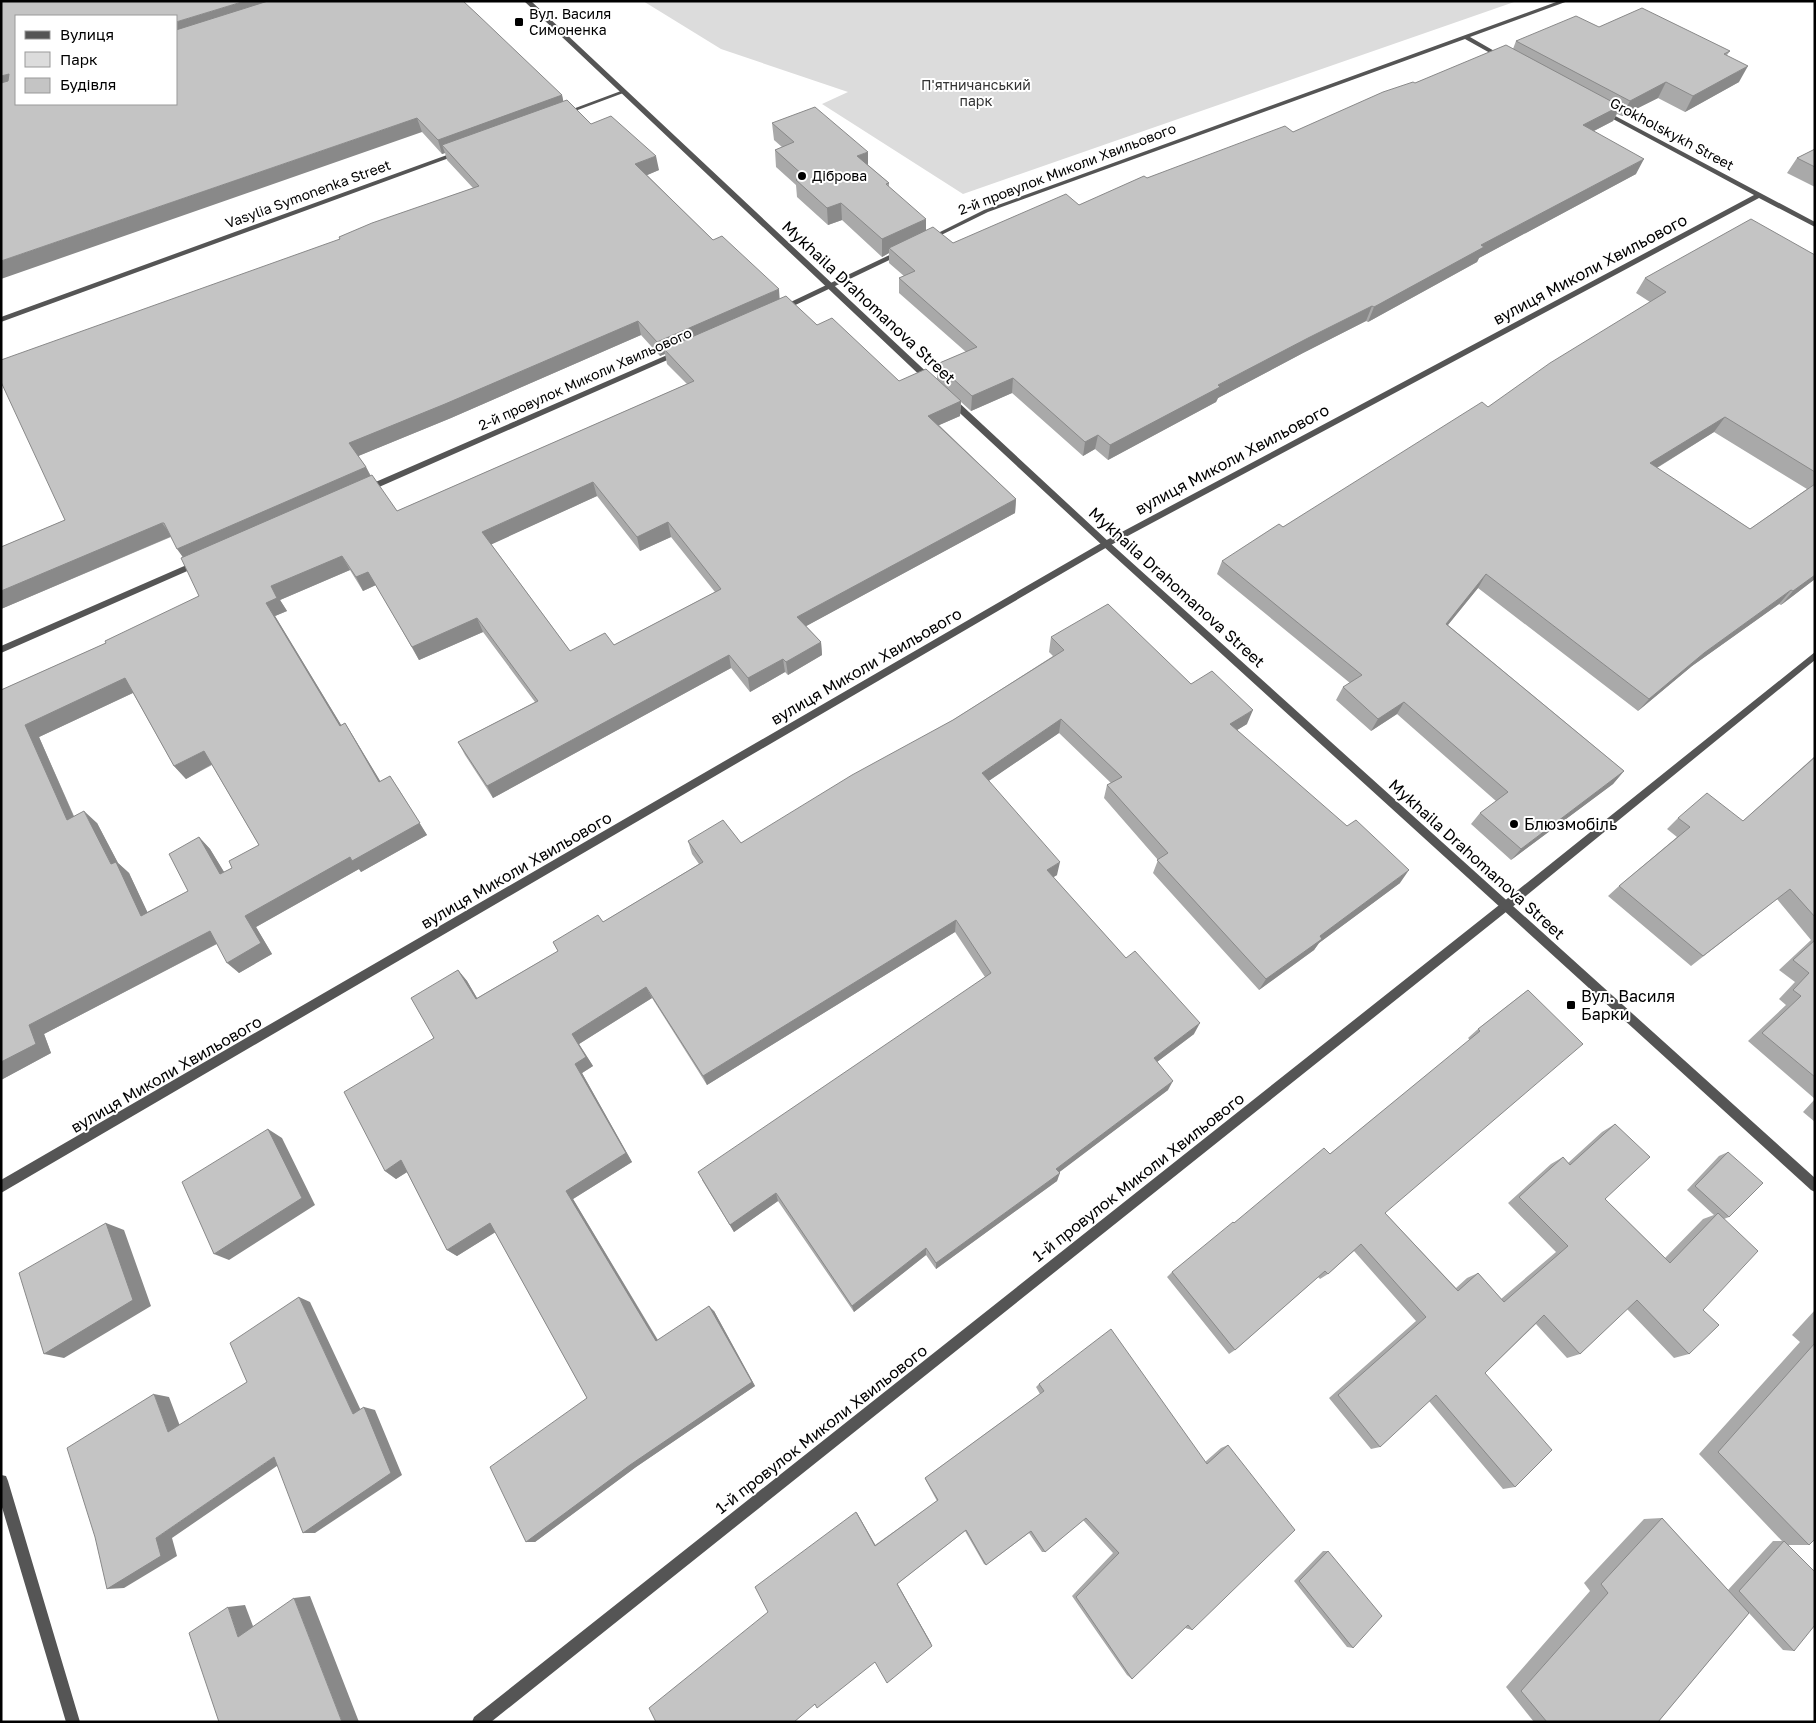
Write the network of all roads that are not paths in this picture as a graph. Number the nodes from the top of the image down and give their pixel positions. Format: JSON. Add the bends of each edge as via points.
{"nodes":[{"id":1,"x":527,"y":1,"type":"edge"},
{"id":2,"x":1564,"y":1,"type":"edge"},
{"id":3,"x":1465,"y":37,"type":"junction"},
{"id":4,"x":1508,"y":61,"type":"edge"},
{"id":5,"x":623,"y":92,"type":"junction"},
{"id":6,"x":1595,"y":107,"type":"edge"},
{"id":7,"x":558,"y":116,"type":"edge"},
{"id":8,"x":465,"y":150,"type":"edge"},
{"id":9,"x":1760,"y":195,"type":"junction"},
{"id":10,"x":1815,"y":225,"type":"edge"},
{"id":11,"x":925,"y":241,"type":"edge"},
{"id":12,"x":908,"y":249,"type":"edge"},
{"id":13,"x":830,"y":287,"type":"junction"},
{"id":14,"x":775,"y":311,"type":"edge"},
{"id":15,"x":1,"y":320,"type":"edge"},
{"id":16,"x":684,"y":351,"type":"edge"},
{"id":17,"x":939,"y":388,"type":"edge"},
{"id":18,"x":946,"y":395,"type":"edge"},
{"id":19,"x":356,"y":494,"type":"edge"},
{"id":20,"x":1106,"y":544,"type":"junction"},
{"id":21,"x":211,"y":558,"type":"edge"},
{"id":22,"x":1,"y":650,"type":"edge"},
{"id":23,"x":1815,"y":655,"type":"edge"},
{"id":24,"x":1507,"y":905,"type":"junction"},
{"id":25,"x":1815,"y":1186,"type":"edge"},
{"id":26,"x":1,"y":1187,"type":"edge"},
{"id":27,"x":1,"y":1481,"type":"edge"},
{"id":28,"x":73,"y":1722,"type":"edge"},
{"id":29,"x":479,"y":1722,"type":"edge"}],
"edges":[{"from":1,"to":5,"type":"street","name":"Mykhaila Drahomanova Street"},
{"from":2,"to":3,"type":"street","name":"2-й провулок Миколи Хвильового"},
{"from":3,"to":4,"type":"street"},
{"from":3,"to":11,"type":"street","name":"2-й провулок Миколи Хвильового","via":[[986,211]]},
{"from":5,"to":7,"type":"street"},
{"from":5,"to":13,"type":"street","name":"Mykhaila Drahomanova Street"},
{"from":6,"to":9,"type":"street","name":"Grokholskykh Street"},
{"from":8,"to":15,"type":"street","name":"Vasylia Symonenka Street"},
{"from":9,"to":10,"type":"street","name":"Grokholskykh Street"},
{"from":9,"to":20,"type":"street","name":"вулиця Миколи Хвильового"},
{"from":12,"to":13,"type":"street"},
{"from":13,"to":14,"type":"street"},
{"from":13,"to":17,"type":"street","name":"Mykhaila Drahomanova Street"},
{"from":16,"to":19,"type":"street","name":"2-й провулок Миколи Хвильового"},
{"from":18,"to":20,"type":"street","name":"Mykhaila Drahomanova Street"},
{"from":20,"to":24,"type":"street","name":"Mykhaila Drahomanova Street"},
{"from":20,"to":26,"type":"street","name":"вулиця Миколи Хвильового"},
{"from":21,"to":22,"type":"street"},
{"from":23,"to":24,"type":"street","name":"1-й провулок Миколи Хвильового"},
{"from":24,"to":25,"type":"street","name":"Mykhaila Drahomanova Street"},
{"from":24,"to":29,"type":"street","name":"1-й провулок Миколи Хвильового"},
{"from":27,"to":28,"type":"street"}]}
